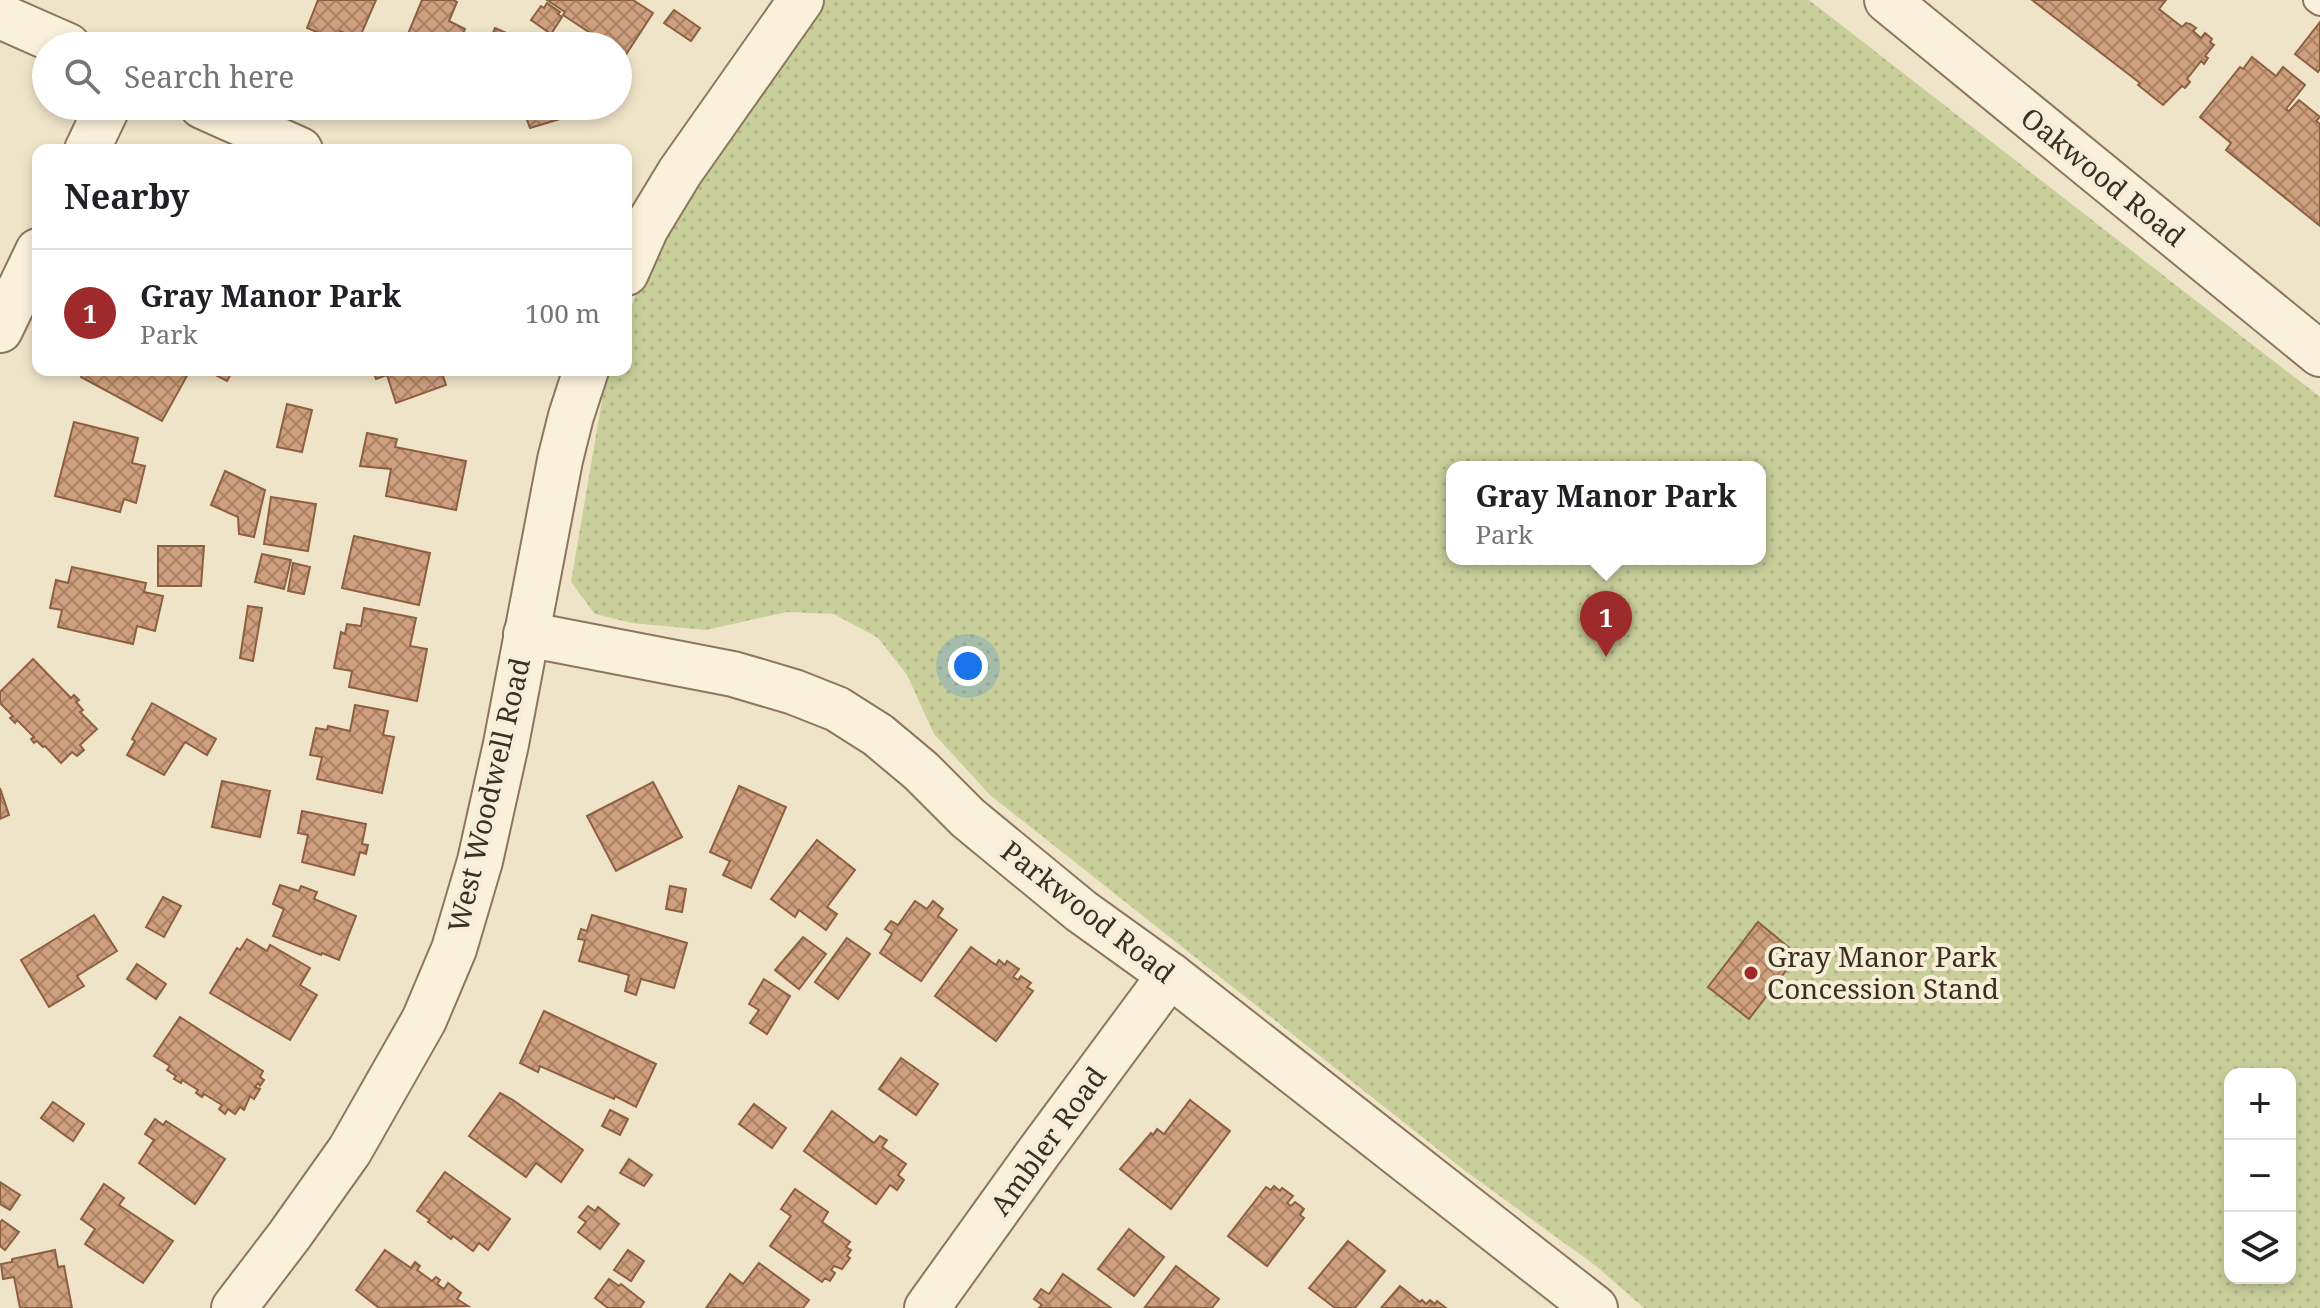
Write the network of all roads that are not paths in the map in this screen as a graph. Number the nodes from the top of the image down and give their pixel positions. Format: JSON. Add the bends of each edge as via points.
{"nodes":[{"id":1,"x":801,"y":0,"type":"edge"},
{"id":2,"x":1887,"y":0,"type":"edge"},
{"id":3,"x":0,"y":16,"type":"edge"},
{"id":4,"x":36,"y":32,"type":"edge"},
{"id":5,"x":101,"y":120,"type":"edge"},
{"id":6,"x":233,"y":120,"type":"edge"},
{"id":7,"x":90,"y":144,"type":"edge"},
{"id":8,"x":287,"y":144,"type":"edge"},
{"id":9,"x":632,"y":260,"type":"edge"},
{"id":10,"x":32,"y":263,"type":"edge"},
{"id":11,"x":0,"y":330,"type":"edge"},
{"id":12,"x":2320,"y":354,"type":"edge"},
{"id":13,"x":584,"y":376,"type":"edge"},
{"id":14,"x":526,"y":634,"type":"junction"},
{"id":15,"x":1170,"y":975,"type":"junction"},
{"id":16,"x":234,"y":1308,"type":"edge"},
{"id":17,"x":927,"y":1308,"type":"edge"},
{"id":18,"x":1595,"y":1308,"type":"edge"}],
"edges":[{"from":1,"to":9,"type":"street","via":[[680,172]]},
{"from":2,"to":12,"type":"street","name":"Oakwood Road"},
{"from":3,"to":4,"type":"street"},
{"from":5,"to":7,"type":"street"},
{"from":6,"to":8,"type":"street"},
{"from":10,"to":11,"type":"street"},
{"from":13,"to":14,"type":"street","name":"West Woodwell Road","via":[[560,460]]},
{"from":14,"to":15,"type":"street","name":"Parkwood Road","via":[[733,674],[837,709],[878,735],[1081,911]]},
{"from":14,"to":16,"type":"street","name":"West Woodwell Road","via":[[480,861],[454,949],[424,1020],[350,1150]]},
{"from":15,"to":17,"type":"street","name":"Ambler Road"},
{"from":15,"to":18,"type":"street","name":"Parkwood Road"}]}
